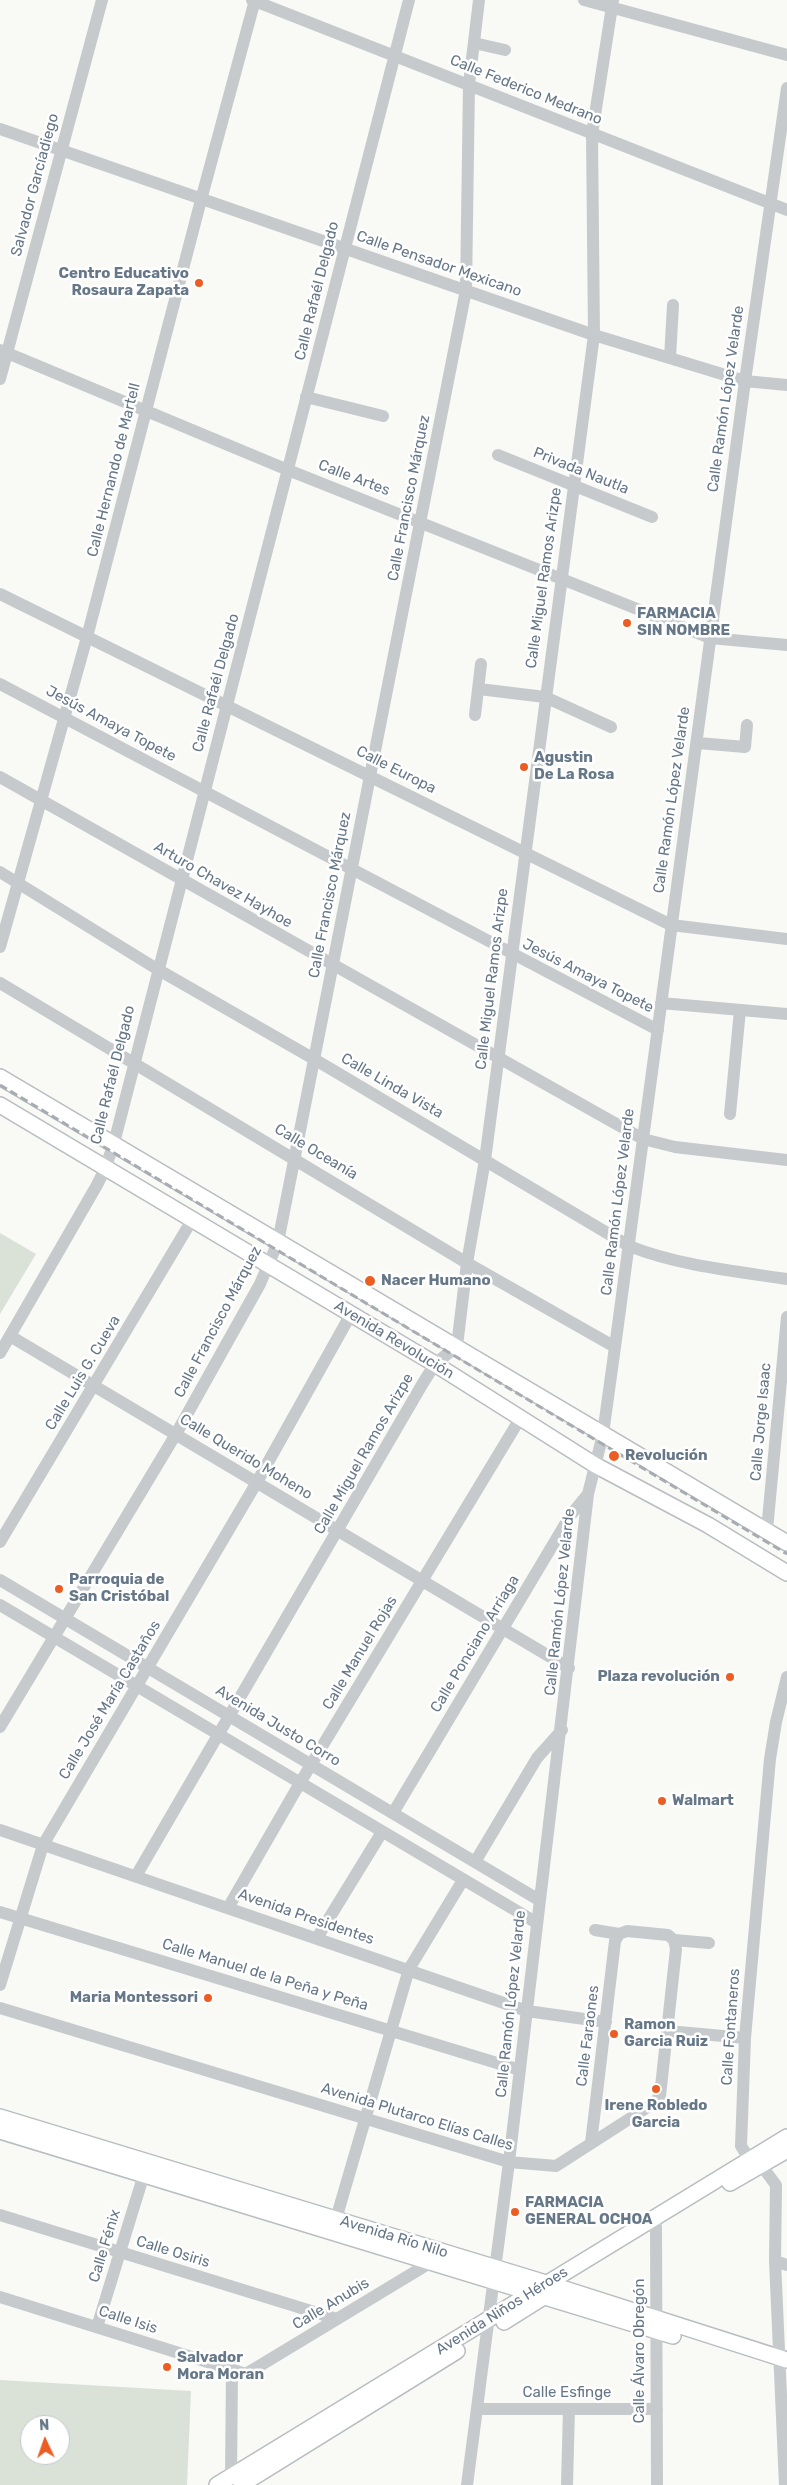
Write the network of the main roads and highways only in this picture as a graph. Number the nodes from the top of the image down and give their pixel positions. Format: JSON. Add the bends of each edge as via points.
{"nodes":[{"id":1,"x":0,"y":1077,"type":"edge"},
{"id":2,"x":0,"y":1105,"type":"edge"},
{"id":3,"x":787,"y":1543,"type":"edge"},
{"id":4,"x":787,"y":1574,"type":"edge"},
{"id":5,"x":0,"y":2117,"type":"edge"},
{"id":6,"x":0,"y":2131,"type":"edge"},
{"id":7,"x":787,"y":2137,"type":"edge"},
{"id":8,"x":787,"y":2150,"type":"edge"},
{"id":9,"x":755,"y":2162,"type":"junction"},
{"id":10,"x":494,"y":2274,"type":"junction"},
{"id":11,"x":546,"y":2290,"type":"junction"},
{"id":12,"x":783,"y":2364,"type":"edge"},
{"id":13,"x":236,"y":2481,"type":"edge"},
{"id":14,"x":217,"y":2485,"type":"edge"}],
"edges":[{"from":1,"to":3,"type":"main road","name":"Avenida Revolución"},
{"from":2,"to":4,"type":"main road","name":"Avenida Revolución","via":[[435,1364],[595,1465],[708,1525]]},
{"from":5,"to":10,"type":"main road","name":"Avenida Río Nilo","via":[[336,2218]]},
{"from":6,"to":10,"type":"main road","name":"Avenida Río Nilo","via":[[433,2261]]},
{"from":7,"to":9,"type":"main road","name":"Avenida Niños Héroes"},
{"from":8,"to":9,"type":"main road","name":"Avenida Niños Héroes"},
{"from":9,"to":11,"type":"main road","name":"Avenida Niños Héroes"},
{"from":10,"to":11,"type":"main road","name":"Avenida Río Nilo"},
{"from":11,"to":12,"type":"main road","name":"Avenida Río Nilo"},
{"from":11,"to":13,"type":"main road","name":"Avenida Niños Héroes"},
{"from":13,"to":14,"type":"main road","name":"Avenida Niños Héroes"}]}
